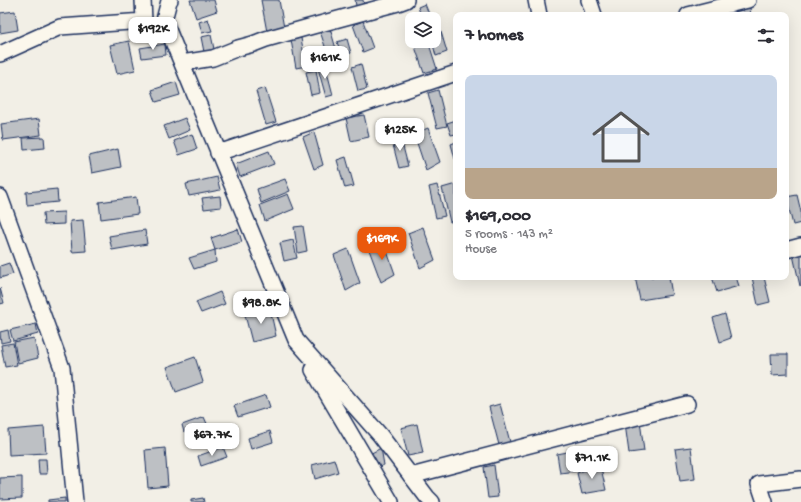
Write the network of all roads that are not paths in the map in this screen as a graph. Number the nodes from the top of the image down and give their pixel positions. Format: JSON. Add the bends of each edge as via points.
{"nodes":[{"id":1,"x":143,"y":0,"type":"edge"},
{"id":2,"x":170,"y":0,"type":"edge"},
{"id":3,"x":406,"y":0,"type":"edge"},
{"id":4,"x":536,"y":0,"type":"edge"},
{"id":5,"x":589,"y":0,"type":"edge"},
{"id":6,"x":748,"y":0,"type":"edge"},
{"id":7,"x":538,"y":12,"type":"edge"},
{"id":8,"x":593,"y":12,"type":"edge"},
{"id":9,"x":700,"y":12,"type":"edge"},
{"id":10,"x":0,"y":54,"type":"edge"},
{"id":11,"x":188,"y":62,"type":"dead end"},
{"id":12,"x":453,"y":74,"type":"edge"},
{"id":13,"x":218,"y":153,"type":"junction"},
{"id":14,"x":0,"y":197,"type":"edge"},
{"id":15,"x":801,"y":246,"type":"edge"},
{"id":16,"x":789,"y":249,"type":"edge"},
{"id":17,"x":296,"y":340,"type":"junction"},
{"id":18,"x":687,"y":404,"type":"dead end"},
{"id":19,"x":411,"y":476,"type":"junction"},
{"id":20,"x":801,"y":479,"type":"edge"},
{"id":21,"x":75,"y":502,"type":"edge"},
{"id":22,"x":391,"y":502,"type":"edge"},
{"id":23,"x":432,"y":502,"type":"edge"},
{"id":24,"x":765,"y":502,"type":"edge"}],
"edges":[{"from":1,"to":10,"type":"street","via":[[144,21],[60,27]]},
{"from":2,"to":13,"type":"street","via":[[164,20]]},
{"from":3,"to":11,"type":"street","via":[[266,39],[213,58]]},
{"from":4,"to":7,"type":"street"},
{"from":5,"to":8,"type":"street"},
{"from":6,"to":9,"type":"street"},
{"from":12,"to":13,"type":"street"},
{"from":13,"to":17,"type":"street"},
{"from":14,"to":21,"type":"street","via":[[62,368]]},
{"from":15,"to":16,"type":"street"},
{"from":17,"to":19,"type":"street","via":[[380,435]]},
{"from":17,"to":22,"type":"street"},
{"from":18,"to":19,"type":"street"},
{"from":19,"to":23,"type":"street"},
{"from":20,"to":24,"type":"street","via":[[759,484]]}]}
